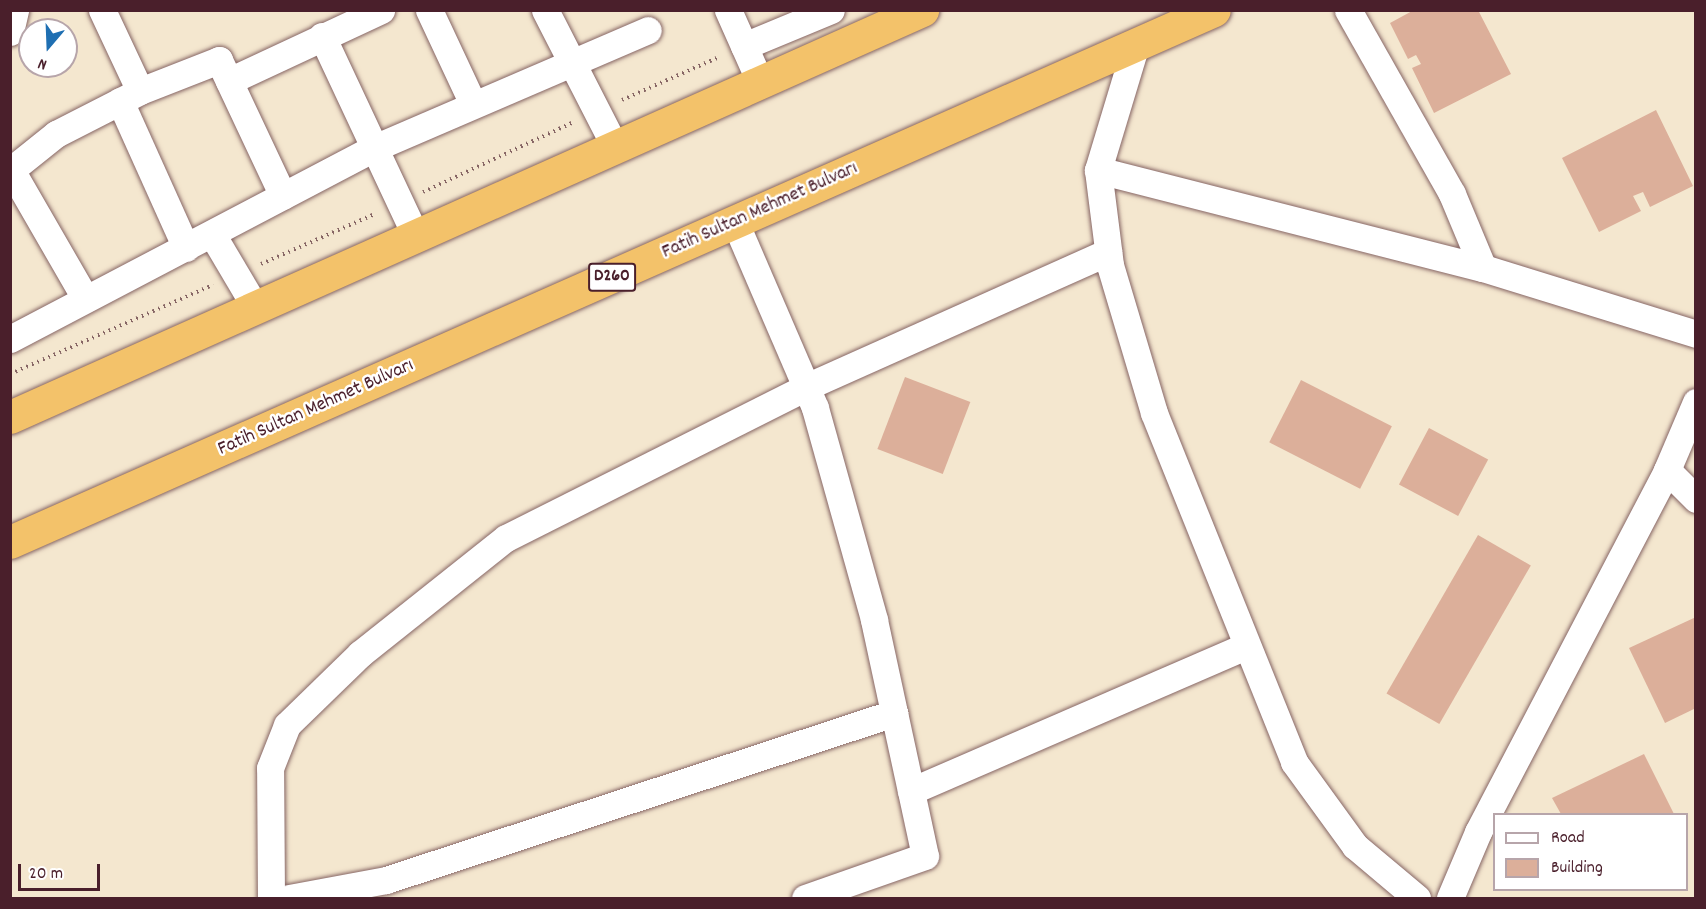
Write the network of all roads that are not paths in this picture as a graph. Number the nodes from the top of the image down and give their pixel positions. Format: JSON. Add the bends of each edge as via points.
{"nodes":[{"id":1,"x":15,"y":10,"type":"edge"},
{"id":2,"x":102,"y":10,"type":"edge"},
{"id":3,"x":381,"y":10,"type":"edge"},
{"id":4,"x":429,"y":10,"type":"edge"},
{"id":5,"x":545,"y":10,"type":"edge"},
{"id":6,"x":728,"y":10,"type":"edge"},
{"id":7,"x":831,"y":10,"type":"edge"},
{"id":8,"x":922,"y":10,"type":"edge"},
{"id":9,"x":1214,"y":10,"type":"edge"},
{"id":10,"x":1348,"y":10,"type":"edge"},
{"id":11,"x":648,"y":30,"type":"dead end"},
{"id":12,"x":10,"y":32,"type":"edge"},
{"id":13,"x":322,"y":36,"type":"junction"},
{"id":14,"x":1136,"y":44,"type":"junction"},
{"id":15,"x":744,"y":46,"type":"junction"},
{"id":16,"x":569,"y":63,"type":"junction"},
{"id":17,"x":229,"y":81,"type":"junction"},
{"id":18,"x":760,"y":82,"type":"junction"},
{"id":19,"x":130,"y":96,"type":"junction"},
{"id":20,"x":473,"y":104,"type":"junction"},
{"id":21,"x":615,"y":147,"type":"junction"},
{"id":22,"x":374,"y":148,"type":"junction"},
{"id":23,"x":11,"y":168,"type":"edge"},
{"id":24,"x":1098,"y":170,"type":"junction"},
{"id":25,"x":283,"y":196,"type":"junction"},
{"id":26,"x":735,"y":222,"type":"junction"},
{"id":27,"x":212,"y":234,"type":"junction"},
{"id":28,"x":416,"y":237,"type":"junction"},
{"id":29,"x":186,"y":248,"type":"junction"},
{"id":30,"x":1108,"y":252,"type":"junction"},
{"id":31,"x":1483,"y":268,"type":"junction"},
{"id":32,"x":84,"y":298,"type":"junction"},
{"id":33,"x":254,"y":305,"type":"junction"},
{"id":34,"x":1695,"y":334,"type":"edge"},
{"id":35,"x":10,"y":339,"type":"edge"},
{"id":36,"x":806,"y":387,"type":"junction"},
{"id":37,"x":1695,"y":402,"type":"edge"},
{"id":38,"x":10,"y":417,"type":"edge"},
{"id":39,"x":1666,"y":470,"type":"junction"},
{"id":40,"x":1695,"y":499,"type":"edge"},
{"id":41,"x":10,"y":542,"type":"edge"},
{"id":42,"x":1244,"y":648,"type":"junction"},
{"id":43,"x":894,"y":713,"type":"junction"},
{"id":44,"x":911,"y":791,"type":"junction"},
{"id":45,"x":272,"y":898,"type":"edge"},
{"id":46,"x":289,"y":898,"type":"edge"},
{"id":47,"x":810,"y":898,"type":"edge"},
{"id":48,"x":1417,"y":898,"type":"edge"},
{"id":49,"x":1450,"y":898,"type":"edge"}],
"edges":[{"from":1,"to":12,"type":"street"},
{"from":2,"to":19,"type":"street"},
{"from":3,"to":13,"type":"street"},
{"from":4,"to":20,"type":"street"},
{"from":5,"to":16,"type":"street"},
{"from":6,"to":15,"type":"street"},
{"from":7,"to":15,"type":"street"},
{"from":8,"to":18,"type":"highway"},
{"from":9,"to":14,"type":"highway","name":"Fatih Sultan Mehmet Bulvarı","number":"D260"},
{"from":10,"to":31,"type":"street","via":[[1452,194]]},
{"from":11,"to":16,"type":"street"},
{"from":13,"to":17,"type":"street"},
{"from":13,"to":22,"type":"street"},
{"from":14,"to":24,"type":"street"},
{"from":14,"to":26,"type":"highway","name":"Fatih Sultan Mehmet Bulvarı","number":"D260"},
{"from":15,"to":18,"type":"street"},
{"from":16,"to":20,"type":"street"},
{"from":16,"to":21,"type":"street"},
{"from":17,"to":19,"type":"street","via":[[219,60]]},
{"from":17,"to":25,"type":"street"},
{"from":18,"to":21,"type":"highway"},
{"from":19,"to":23,"type":"street","via":[[56,134]]},
{"from":19,"to":29,"type":"street"},
{"from":20,"to":22,"type":"street"},
{"from":21,"to":28,"type":"highway"},
{"from":22,"to":25,"type":"street"},
{"from":22,"to":28,"type":"street"},
{"from":23,"to":32,"type":"street"},
{"from":24,"to":30,"type":"street"},
{"from":24,"to":31,"type":"street"},
{"from":25,"to":27,"type":"street"},
{"from":26,"to":36,"type":"street"},
{"from":26,"to":41,"type":"highway","name":"Fatih Sultan Mehmet Bulvarı","number":"D260"},
{"from":27,"to":29,"type":"street"},
{"from":27,"to":33,"type":"street"},
{"from":28,"to":33,"type":"highway"},
{"from":29,"to":32,"type":"street"},
{"from":30,"to":36,"type":"street"},
{"from":30,"to":42,"type":"street","via":[[1154,413]]},
{"from":31,"to":34,"type":"street"},
{"from":32,"to":35,"type":"street"},
{"from":33,"to":38,"type":"highway"},
{"from":36,"to":43,"type":"street","via":[[874,620]]},
{"from":36,"to":45,"type":"street","via":[[506,538],[360,654],[287,725],[270,768]]},
{"from":37,"to":39,"type":"street"},
{"from":39,"to":40,"type":"street"},
{"from":39,"to":49,"type":"street","via":[[1478,832]]},
{"from":42,"to":44,"type":"street"},
{"from":42,"to":48,"type":"street","via":[[1294,762],[1318,800],[1363,854]]},
{"from":43,"to":44,"type":"street"},
{"from":43,"to":46,"type":"street","via":[[386,879]]},
{"from":44,"to":47,"type":"street","via":[[925,856]]}]}
